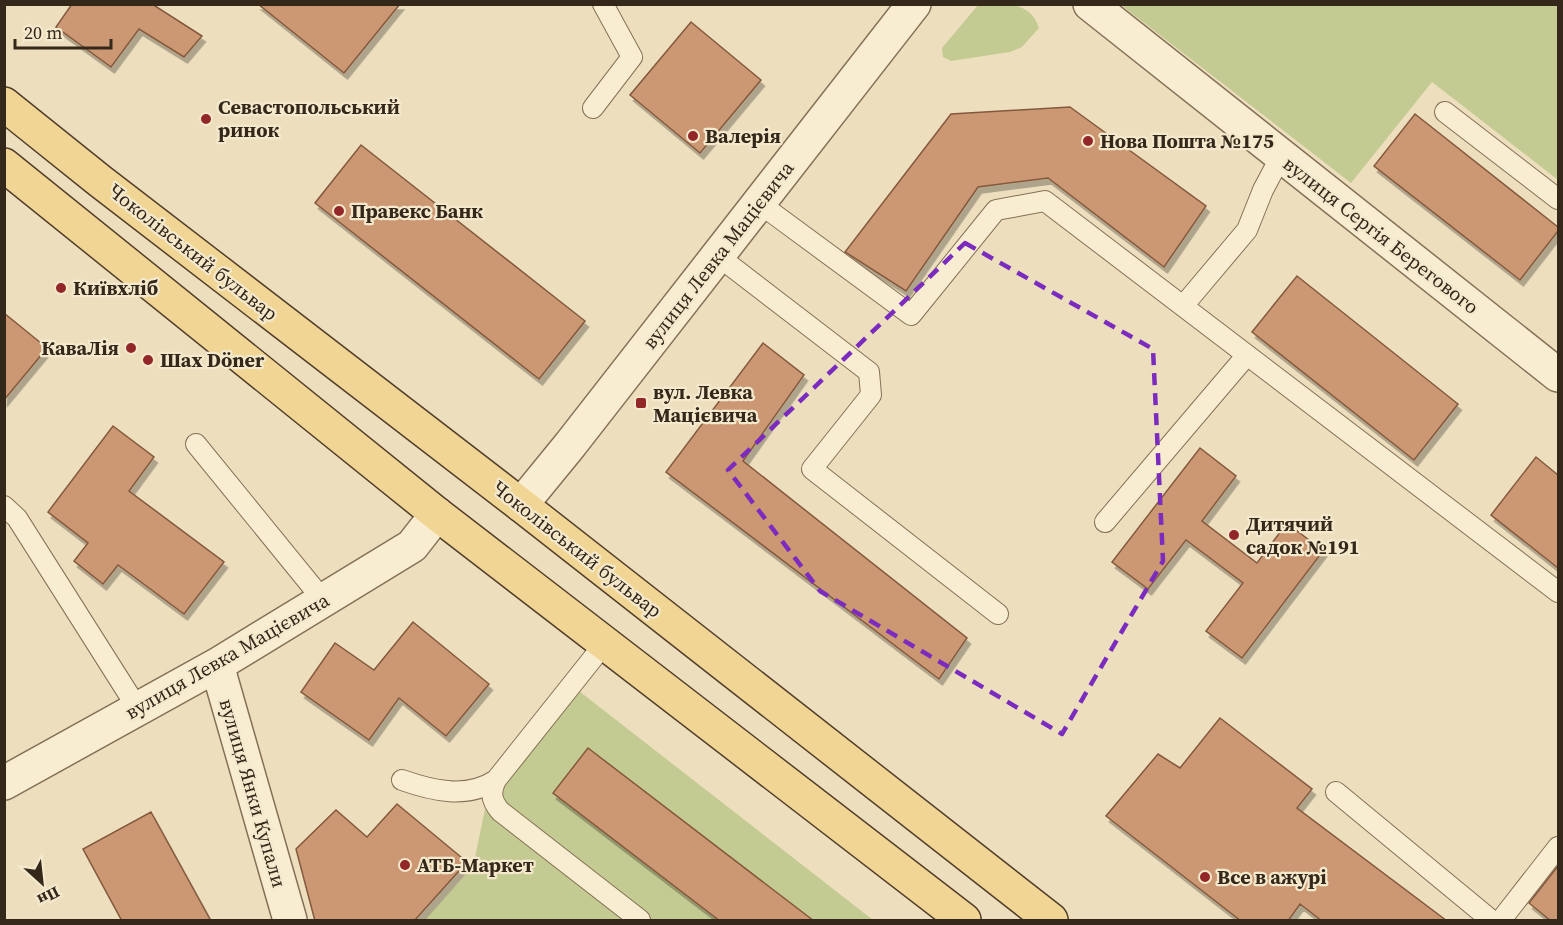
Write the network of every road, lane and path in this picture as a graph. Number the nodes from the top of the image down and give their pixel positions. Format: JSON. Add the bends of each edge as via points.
{"nodes":[{"id":1,"x":603,"y":4,"type":"edge"},
{"id":2,"x":914,"y":4,"type":"edge"},
{"id":3,"x":1090,"y":4,"type":"edge"},
{"id":4,"x":4,"y":85,"type":"edge"},
{"id":5,"x":4,"y":104,"type":"edge"},
{"id":6,"x":592,"y":108,"type":"dead end"},
{"id":7,"x":1445,"y":112,"type":"dead end"},
{"id":8,"x":1281,"y":156,"type":"junction"},
{"id":9,"x":4,"y":165,"type":"edge"},
{"id":10,"x":4,"y":176,"type":"edge"},
{"id":11,"x":100,"y":181,"type":"junction"},
{"id":12,"x":1558,"y":199,"type":"edge"},
{"id":13,"x":759,"y":203,"type":"junction"},
{"id":14,"x":66,"y":214,"type":"junction"},
{"id":15,"x":718,"y":256,"type":"junction"},
{"id":16,"x":1183,"y":306,"type":"junction"},
{"id":17,"x":1247,"y":355,"type":"junction"},
{"id":18,"x":1558,"y":373,"type":"edge"},
{"id":19,"x":196,"y":444,"type":"dead end"},
{"id":20,"x":521,"y":505,"type":"junction"},
{"id":21,"x":4,"y":506,"type":"edge"},
{"id":22,"x":437,"y":514,"type":"junction"},
{"id":23,"x":1105,"y":522,"type":"dead end"},
{"id":24,"x":1558,"y":592,"type":"edge"},
{"id":25,"x":323,"y":600,"type":"junction"},
{"id":26,"x":998,"y":614,"type":"dead end"},
{"id":27,"x":605,"y":643,"type":"junction"},
{"id":28,"x":217,"y":665,"type":"junction"},
{"id":29,"x":138,"y":709,"type":"junction"},
{"id":30,"x":402,"y":780,"type":"dead end"},
{"id":31,"x":496,"y":780,"type":"junction"},
{"id":32,"x":4,"y":783,"type":"edge"},
{"id":33,"x":1336,"y":792,"type":"dead end"},
{"id":34,"x":1558,"y":847,"type":"edge"},
{"id":35,"x":290,"y":921,"type":"edge"},
{"id":36,"x":640,"y":921,"type":"edge"},
{"id":37,"x":964,"y":921,"type":"edge"},
{"id":38,"x":1052,"y":921,"type":"edge"},
{"id":39,"x":1491,"y":921,"type":"edge"},
{"id":40,"x":1501,"y":921,"type":"edge"}],
"edges":[{"from":1,"to":6,"type":"lane","via":[[632,57]]},
{"from":2,"to":13,"type":"street","name":"вулиця Левка Мацієвича"},
{"from":3,"to":8,"type":"street","name":"вулиця Сергія Берегового"},
{"from":4,"to":11,"type":"main road","name":"Чоколівський бульвар"},
{"from":5,"to":11,"type":"main road","name":"Чоколівський бульвар"},
{"from":7,"to":12,"type":"lane"},
{"from":8,"to":16,"type":"lane","via":[[1247,230]]},
{"from":8,"to":18,"type":"street","name":"вулиця Сергія Берегового"},
{"from":9,"to":14,"type":"main road"},
{"from":10,"to":14,"type":"main road"},
{"from":11,"to":20,"type":"main road","name":"Чоколівський бульвар"},
{"from":13,"to":15,"type":"street","name":"вулиця Левка Мацієвича"},
{"from":13,"to":16,"type":"lane","via":[[912,315],[996,210],[1045,201]]},
{"from":14,"to":22,"type":"main road"},
{"from":15,"to":20,"type":"street","name":"вулиця Левка Мацієвича"},
{"from":15,"to":26,"type":"lane","via":[[869,372],[871,395],[812,469]]},
{"from":16,"to":17,"type":"lane"},
{"from":17,"to":23,"type":"lane"},
{"from":17,"to":24,"type":"lane"},
{"from":19,"to":25,"type":"lane"},
{"from":20,"to":38,"type":"main road","name":"Чоколівський бульвар"},
{"from":21,"to":29,"type":"lane","via":[[17,518]]},
{"from":22,"to":25,"type":"street","name":"вулиця Левка Мацієвича","via":[[412,546]]},
{"from":22,"to":27,"type":"main road"},
{"from":25,"to":28,"type":"street","name":"вулиця Левка Мацієвича"},
{"from":27,"to":31,"type":"lane"},
{"from":27,"to":37,"type":"main road"},
{"from":28,"to":29,"type":"street","name":"вулиця Левка Мацієвича"},
{"from":28,"to":35,"type":"street","name":"вулиця Янки Купали"},
{"from":29,"to":32,"type":"street","name":"вулиця Левка Мацієвича"},
{"from":30,"to":31,"type":"lane","via":[[432,790],[455,792],[487,786]]},
{"from":31,"to":36,"type":"lane","via":[[491,790],[500,811]]},
{"from":33,"to":39,"type":"lane"},
{"from":34,"to":40,"type":"lane"}]}
